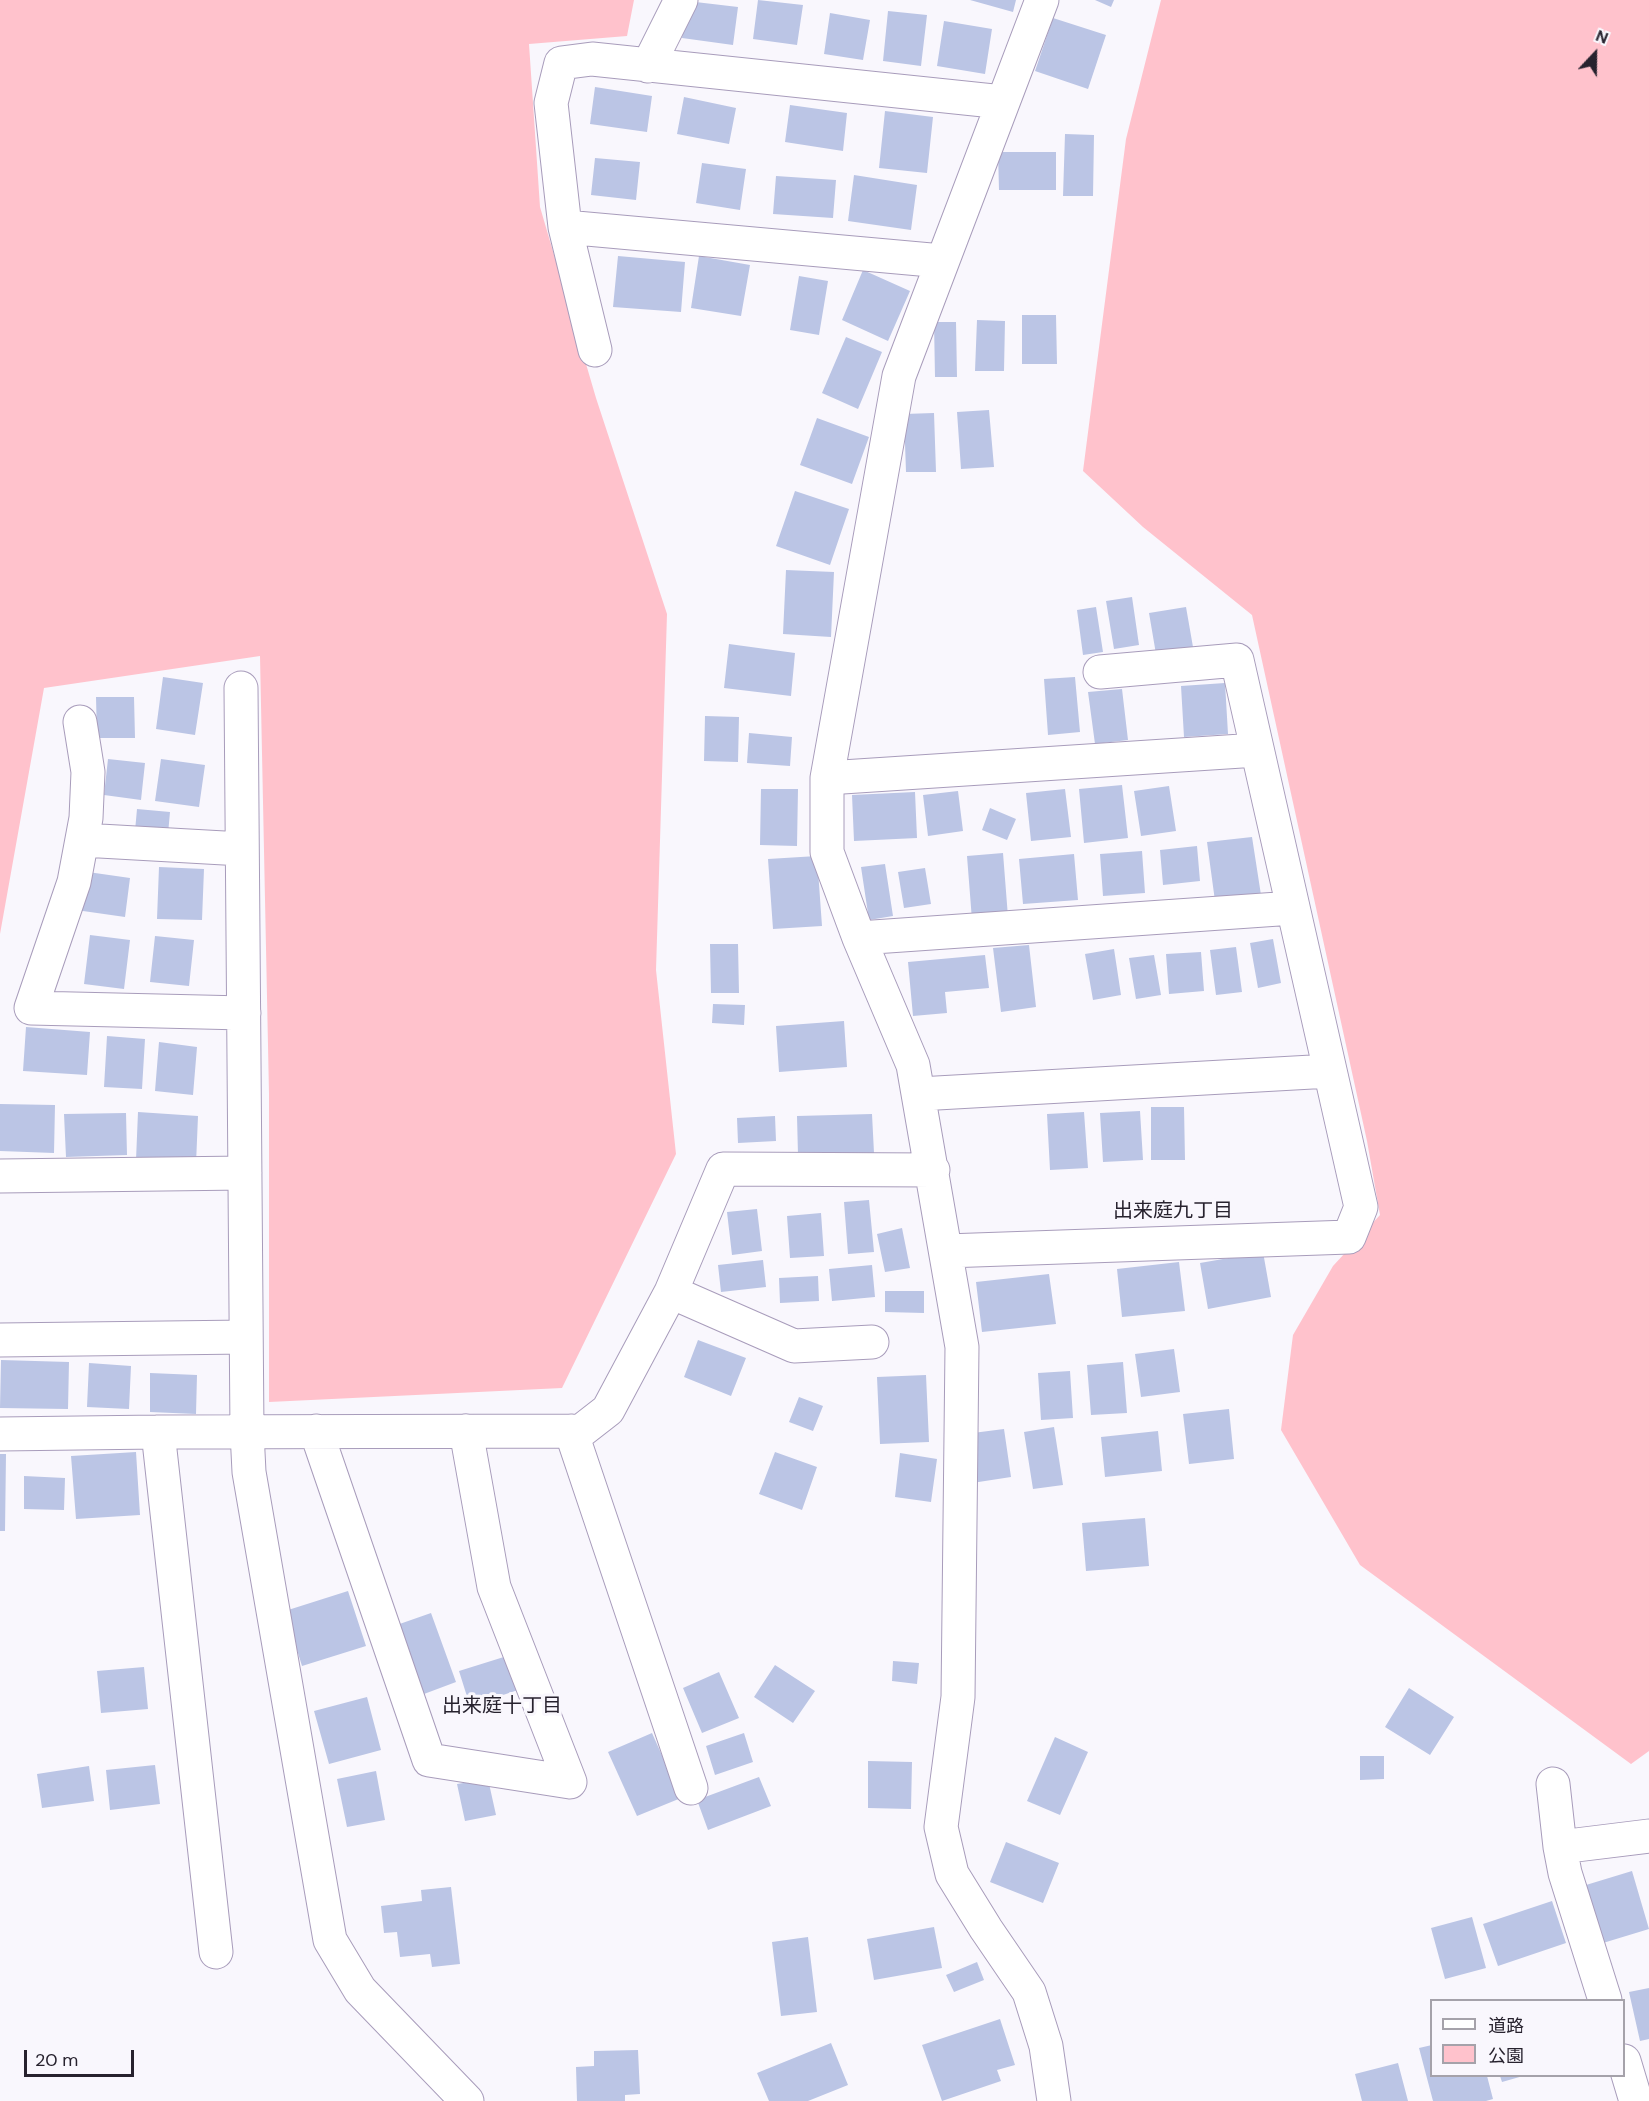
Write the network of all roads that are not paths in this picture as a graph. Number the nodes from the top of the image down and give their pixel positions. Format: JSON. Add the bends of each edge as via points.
{"nodes":[{"id":1,"x":681,"y":0,"type":"edge"},
{"id":2,"x":1042,"y":0,"type":"edge"},
{"id":3,"x":648,"y":66,"type":"junction"},
{"id":4,"x":1003,"y":102,"type":"junction"},
{"id":5,"x":566,"y":227,"type":"junction"},
{"id":6,"x":942,"y":261,"type":"junction"},
{"id":7,"x":595,"y":350,"type":"dead end"},
{"id":8,"x":1100,"y":672,"type":"dead end"},
{"id":9,"x":241,"y":687,"type":"dead end"},
{"id":10,"x":80,"y":722,"type":"dead end"},
{"id":11,"x":1257,"y":750,"type":"junction"},
{"id":12,"x":827,"y":778,"type":"junction"},
{"id":13,"x":82,"y":840,"type":"junction"},
{"id":14,"x":242,"y":849,"type":"junction"},
{"id":15,"x":1293,"y":909,"type":"junction"},
{"id":16,"x":859,"y":938,"type":"junction"},
{"id":17,"x":243,"y":1013,"type":"junction"},
{"id":18,"x":1330,"y":1071,"type":"junction"},
{"id":19,"x":919,"y":1094,"type":"junction"},
{"id":20,"x":933,"y":1170,"type":"junction"},
{"id":21,"x":245,"y":1173,"type":"junction"},
{"id":22,"x":0,"y":1176,"type":"edge"},
{"id":23,"x":946,"y":1251,"type":"junction"},
{"id":24,"x":671,"y":1292,"type":"junction"},
{"id":25,"x":246,"y":1337,"type":"junction"},
{"id":26,"x":0,"y":1340,"type":"edge"},
{"id":27,"x":872,"y":1342,"type":"dead end"},
{"id":28,"x":316,"y":1431,"type":"junction"},
{"id":29,"x":466,"y":1431,"type":"junction"},
{"id":30,"x":572,"y":1431,"type":"junction"},
{"id":31,"x":158,"y":1432,"type":"junction"},
{"id":32,"x":247,"y":1432,"type":"junction"},
{"id":33,"x":0,"y":1434,"type":"edge"},
{"id":34,"x":1553,"y":1784,"type":"dead end"},
{"id":35,"x":692,"y":1788,"type":"dead end"},
{"id":36,"x":1649,"y":1836,"type":"edge"},
{"id":37,"x":1560,"y":1847,"type":"junction"},
{"id":38,"x":216,"y":1952,"type":"dead end"},
{"id":39,"x":1604,"y":1999,"type":"edge"},
{"id":40,"x":1625,"y":2067,"type":"edge"},
{"id":41,"x":467,"y":2101,"type":"edge"},
{"id":42,"x":1054,"y":2101,"type":"edge"},
{"id":43,"x":1636,"y":2101,"type":"edge"}],
"edges":[{"from":1,"to":3,"type":"street"},
{"from":2,"to":4,"type":"street"},
{"from":3,"to":4,"type":"street"},
{"from":3,"to":5,"type":"street","via":[[592,59],[561,63],[551,103]]},
{"from":4,"to":6,"type":"street"},
{"from":5,"to":6,"type":"street"},
{"from":5,"to":7,"type":"street"},
{"from":6,"to":12,"type":"street","via":[[898,376]]},
{"from":8,"to":11,"type":"street","via":[[1237,660]]},
{"from":9,"to":14,"type":"street"},
{"from":10,"to":13,"type":"street","via":[[88,772]]},
{"from":11,"to":12,"type":"street"},
{"from":11,"to":15,"type":"street"},
{"from":12,"to":16,"type":"street","via":[[827,852]]},
{"from":13,"to":14,"type":"street"},
{"from":13,"to":17,"type":"street","via":[[74,882],[31,1008]]},
{"from":14,"to":17,"type":"street"},
{"from":15,"to":16,"type":"street"},
{"from":15,"to":18,"type":"street"},
{"from":16,"to":19,"type":"street","via":[[914,1065]]},
{"from":17,"to":21,"type":"street"},
{"from":18,"to":19,"type":"street"},
{"from":18,"to":23,"type":"street","via":[[1361,1207],[1348,1237]]},
{"from":19,"to":20,"type":"street"},
{"from":20,"to":23,"type":"street"},
{"from":20,"to":24,"type":"street","via":[[723,1169]]},
{"from":21,"to":22,"type":"street"},
{"from":21,"to":25,"type":"street"},
{"from":23,"to":42,"type":"street","via":[[962,1359],[958,1697],[941,1827],[952,1874],[1029,1992],[1046,2046]]},
{"from":24,"to":27,"type":"street","via":[[794,1346]]},
{"from":24,"to":30,"type":"street","via":[[608,1410],[581,1431]]},
{"from":25,"to":26,"type":"street"},
{"from":25,"to":32,"type":"street"},
{"from":28,"to":29,"type":"street"},
{"from":28,"to":29,"type":"street","via":[[429,1760],[570,1782],[494,1587]]},
{"from":28,"to":32,"type":"street"},
{"from":29,"to":30,"type":"street"},
{"from":30,"to":35,"type":"street"},
{"from":31,"to":32,"type":"street"},
{"from":31,"to":33,"type":"street"},
{"from":31,"to":38,"type":"street"},
{"from":32,"to":41,"type":"street","via":[[249,1472],[330,1940],[360,1990]]},
{"from":34,"to":37,"type":"street"},
{"from":36,"to":37,"type":"street"},
{"from":37,"to":39,"type":"street"},
{"from":40,"to":43,"type":"street"}]}
